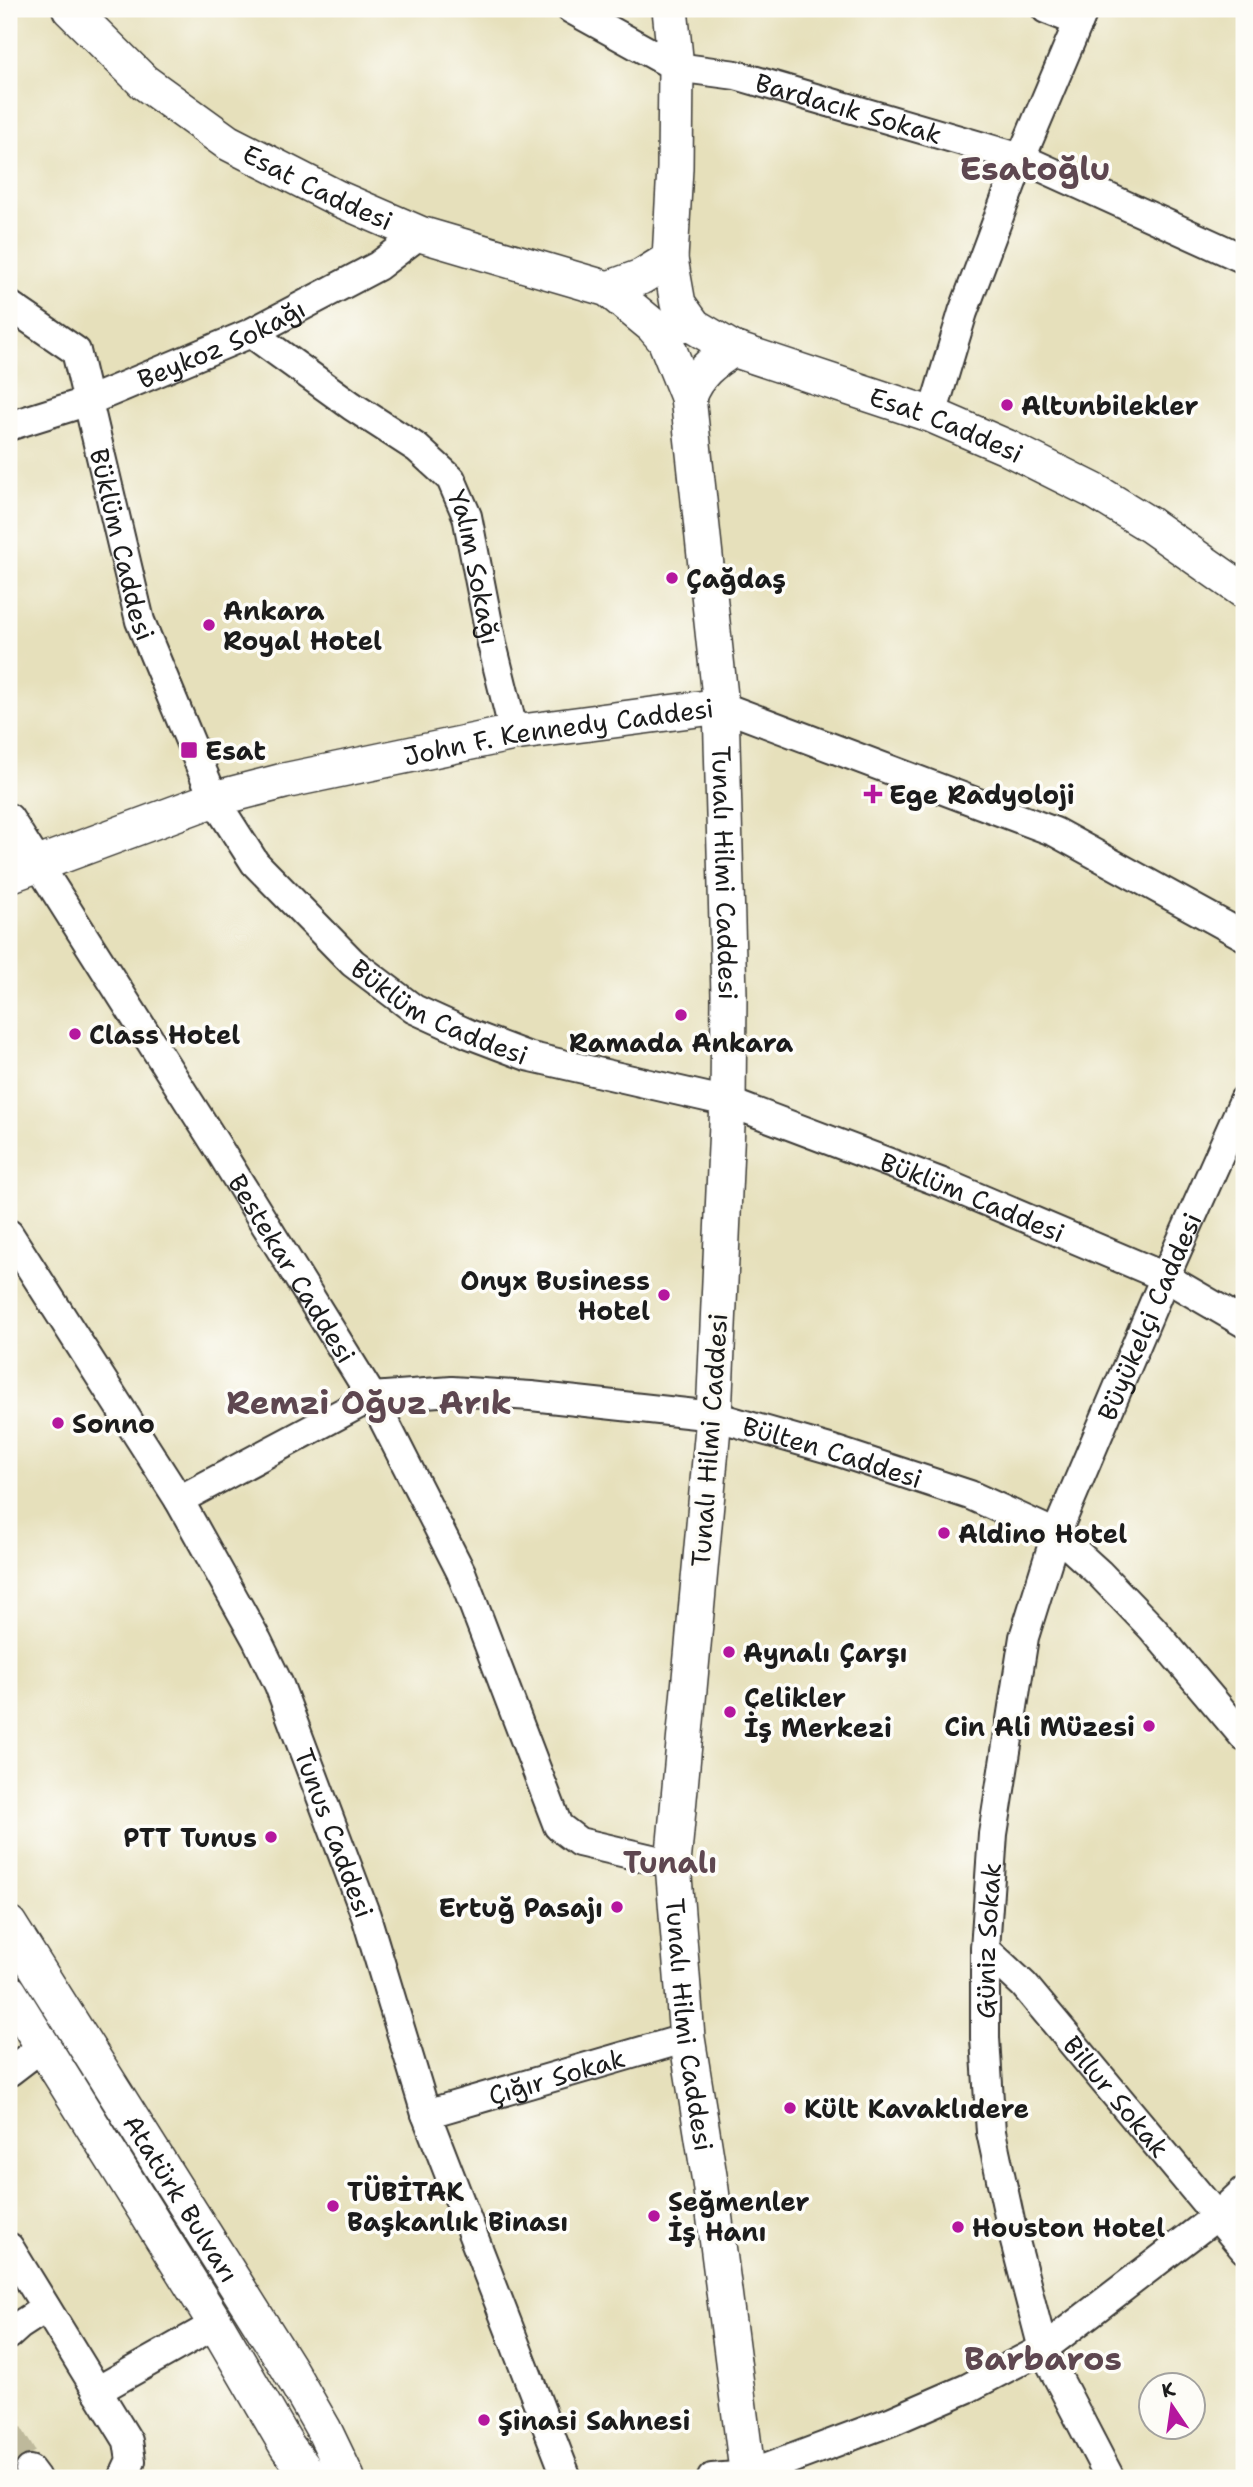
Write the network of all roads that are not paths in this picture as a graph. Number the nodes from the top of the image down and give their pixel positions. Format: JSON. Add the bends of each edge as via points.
{"nodes":[{"id":1,"x":71,"y":9,"type":"edge"},
{"id":2,"x":571,"y":9,"type":"edge"},
{"id":3,"x":670,"y":9,"type":"edge"},
{"id":4,"x":1046,"y":9,"type":"edge"},
{"id":5,"x":1081,"y":15,"type":"edge"},
{"id":6,"x":676,"y":67,"type":"junction"},
{"id":7,"x":1021,"y":158,"type":"junction"},
{"id":8,"x":420,"y":234,"type":"junction"},
{"id":9,"x":670,"y":259,"type":"junction"},
{"id":10,"x":1244,"y":259,"type":"edge"},
{"id":11,"x":608,"y":289,"type":"junction"},
{"id":12,"x":9,"y":305,"type":"edge"},
{"id":13,"x":251,"y":333,"type":"junction"},
{"id":14,"x":733,"y":349,"type":"junction"},
{"id":15,"x":688,"y":397,"type":"junction"},
{"id":16,"x":86,"y":402,"type":"junction"},
{"id":17,"x":932,"y":415,"type":"junction"},
{"id":18,"x":9,"y":426,"type":"edge"},
{"id":19,"x":1244,"y":591,"type":"edge"},
{"id":20,"x":721,"y":706,"type":"junction"},
{"id":21,"x":514,"y":733,"type":"junction"},
{"id":22,"x":214,"y":799,"type":"junction"},
{"id":23,"x":9,"y":818,"type":"edge"},
{"id":24,"x":23,"y":869,"type":"edge"},
{"id":25,"x":1244,"y":936,"type":"edge"},
{"id":26,"x":1244,"y":1100,"type":"edge"},
{"id":27,"x":727,"y":1101,"type":"junction"},
{"id":28,"x":9,"y":1234,"type":"edge"},
{"id":29,"x":1165,"y":1277,"type":"junction"},
{"id":30,"x":1244,"y":1323,"type":"edge"},
{"id":31,"x":372,"y":1397,"type":"junction"},
{"id":32,"x":714,"y":1416,"type":"junction"},
{"id":33,"x":179,"y":1500,"type":"junction"},
{"id":34,"x":1056,"y":1534,"type":"junction"},
{"id":35,"x":1244,"y":1737,"type":"edge"},
{"id":36,"x":673,"y":1864,"type":"junction"},
{"id":37,"x":9,"y":1924,"type":"edge"},
{"id":38,"x":985,"y":1949,"type":"junction"},
{"id":39,"x":9,"y":1992,"type":"edge"},
{"id":40,"x":687,"y":2038,"type":"junction"},
{"id":41,"x":43,"y":2046,"type":"junction"},
{"id":42,"x":9,"y":2072,"type":"edge"},
{"id":43,"x":426,"y":2114,"type":"junction"},
{"id":44,"x":1244,"y":2192,"type":"edge"},
{"id":45,"x":1218,"y":2215,"type":"junction"},
{"id":46,"x":9,"y":2247,"type":"edge"},
{"id":47,"x":1244,"y":2249,"type":"edge"},
{"id":48,"x":47,"y":2308,"type":"junction"},
{"id":49,"x":215,"y":2324,"type":"junction"},
{"id":50,"x":9,"y":2335,"type":"edge"},
{"id":51,"x":1043,"y":2349,"type":"junction"},
{"id":52,"x":97,"y":2391,"type":"junction"},
{"id":53,"x":324,"y":2430,"type":"junction"},
{"id":54,"x":293,"y":2462,"type":"edge"},
{"id":55,"x":748,"y":2476,"type":"edge"},
{"id":56,"x":123,"y":2478,"type":"edge"},
{"id":57,"x":311,"y":2478,"type":"edge"},
{"id":58,"x":346,"y":2478,"type":"edge"},
{"id":59,"x":364,"y":2478,"type":"edge"},
{"id":60,"x":567,"y":2478,"type":"edge"},
{"id":61,"x":712,"y":2478,"type":"edge"},
{"id":62,"x":1110,"y":2478,"type":"edge"}],
"edges":[{"from":1,"to":8,"type":"main road","name":"Esat Caddesi","via":[[144,82],[227,142]]},
{"from":2,"to":6,"type":"street","name":"Bardacık Sokak"},
{"from":3,"to":6,"type":"main road"},
{"from":4,"to":5,"type":"street"},
{"from":5,"to":7,"type":"street"},
{"from":6,"to":7,"type":"street","name":"Bardacık Sokak","via":[[736,75]]},
{"from":6,"to":9,"type":"main road"},
{"from":7,"to":10,"type":"street","name":"Bardacık Sokak"},
{"from":7,"to":17,"type":"street","via":[[963,312]]},
{"from":8,"to":11,"type":"main road","name":"Esat Caddesi"},
{"from":8,"to":13,"type":"street","name":"Beykoz Sokağı","via":[[378,266]]},
{"from":9,"to":11,"type":"main road","via":[[641,277]]},
{"from":9,"to":14,"type":"main road","name":"Esat Caddesi","via":[[684,315]]},
{"from":11,"to":15,"type":"main road","name":"Tunalı Hilmi Caddesi","via":[[665,340]]},
{"from":12,"to":16,"type":"street","name":"Büklüm Caddesi","via":[[76,351]]},
{"from":13,"to":16,"type":"street","name":"Beykoz Sokağı"},
{"from":13,"to":21,"type":"street","name":"Yalım Sokağı","via":[[418,447],[451,479],[467,516]]},
{"from":14,"to":15,"type":"main road","via":[[706,368]]},
{"from":14,"to":17,"type":"main road","name":"Esat Caddesi"},
{"from":15,"to":20,"type":"main road","name":"Tunalı Hilmi Caddesi"},
{"from":16,"to":18,"type":"street","name":"Beykoz Sokağı"},
{"from":16,"to":22,"type":"street","name":"Büklüm Caddesi","via":[[140,621]]},
{"from":17,"to":19,"type":"main road","name":"Esat Caddesi","via":[[1096,492]]},
{"from":20,"to":21,"type":"main road","name":"John F. Kennedy Caddesi"},
{"from":20,"to":25,"type":"street","name":"John F. Kennedy Caddesi","via":[[1055,832]]},
{"from":20,"to":27,"type":"main road","name":"Tunalı Hilmi Caddesi","via":[[729,995]]},
{"from":21,"to":22,"type":"main road","name":"John F. Kennedy Caddesi"},
{"from":22,"to":24,"type":"main road","name":"John F. Kennedy Caddesi"},
{"from":22,"to":27,"type":"street","name":"Büklüm Caddesi","via":[[255,863],[304,915],[353,963],[414,1010],[527,1056]]},
{"from":23,"to":24,"type":"street","name":"Bestekar Caddesi"},
{"from":24,"to":31,"type":"street","name":"Bestekar Caddesi","via":[[215,1143]]},
{"from":26,"to":29,"type":"street","name":"Büyükelçi Caddesi"},
{"from":27,"to":29,"type":"street","name":"Büklüm Caddesi","via":[[948,1185]]},
{"from":27,"to":32,"type":"main road","name":"Tunalı Hilmi Caddesi"},
{"from":28,"to":33,"type":"street","name":"Tunus Caddesi"},
{"from":29,"to":30,"type":"street","name":"Büklüm Caddesi"},
{"from":29,"to":34,"type":"street","name":"Büyükelçi Caddesi"},
{"from":31,"to":32,"type":"street","name":"Bülten Caddesi","via":[[452,1391]]},
{"from":31,"to":33,"type":"street","name":"Bülten Caddesi"},
{"from":31,"to":36,"type":"street","name":"Bestekar Caddesi","via":[[461,1572],[558,1826],[579,1842]]},
{"from":32,"to":34,"type":"street","name":"Bülten Caddesi","via":[[970,1495]]},
{"from":32,"to":36,"type":"main road","name":"Tunalı Hilmi Caddesi"},
{"from":33,"to":43,"type":"street","name":"Tunus Caddesi","via":[[257,1640],[299,1734],[366,1916]]},
{"from":34,"to":35,"type":"street","name":"Bülten Caddesi","via":[[1152,1628]]},
{"from":34,"to":38,"type":"street","name":"Güniz Sokak","via":[[1024,1636],[993,1834]]},
{"from":36,"to":40,"type":"main road","name":"Tunalı Hilmi Caddesi"},
{"from":37,"to":53,"type":"main road","name":"Atatürk Bulvarı","via":[[251,2306]]},
{"from":38,"to":45,"type":"street","name":"Billur Sokak","via":[[1024,1985]]},
{"from":38,"to":51,"type":"street","name":"Güniz Sokak","via":[[991,2132]]},
{"from":39,"to":41,"type":"main road","name":"Atatürk Bulvarı"},
{"from":40,"to":43,"type":"street","name":"Çığır Sokak"},
{"from":40,"to":55,"type":"main road","name":"Tunalı Hilmi Caddesi"},
{"from":41,"to":42,"type":"street"},
{"from":41,"to":49,"type":"main road","name":"Atatürk Bulvarı"},
{"from":43,"to":60,"type":"street","name":"Tunus Caddesi"},
{"from":44,"to":45,"type":"street"},
{"from":45,"to":47,"type":"street","name":"Billur Sokak"},
{"from":45,"to":51,"type":"street"},
{"from":46,"to":48,"type":"street"},
{"from":48,"to":50,"type":"street"},
{"from":48,"to":52,"type":"street"},
{"from":49,"to":52,"type":"street"},
{"from":49,"to":54,"type":"main road","name":"Atatürk Bulvarı"},
{"from":51,"to":55,"type":"street","via":[[915,2411]]},
{"from":51,"to":62,"type":"street","name":"Güniz Sokak"},
{"from":52,"to":56,"type":"street","via":[[130,2449],[131,2461]]},
{"from":53,"to":58,"type":"main road","name":"Atatürk Bulvarı"},
{"from":53,"to":59,"type":"main road"},
{"from":54,"to":57,"type":"main road","name":"Atatürk Bulvarı"},
{"from":55,"to":61,"type":"street"}]}
